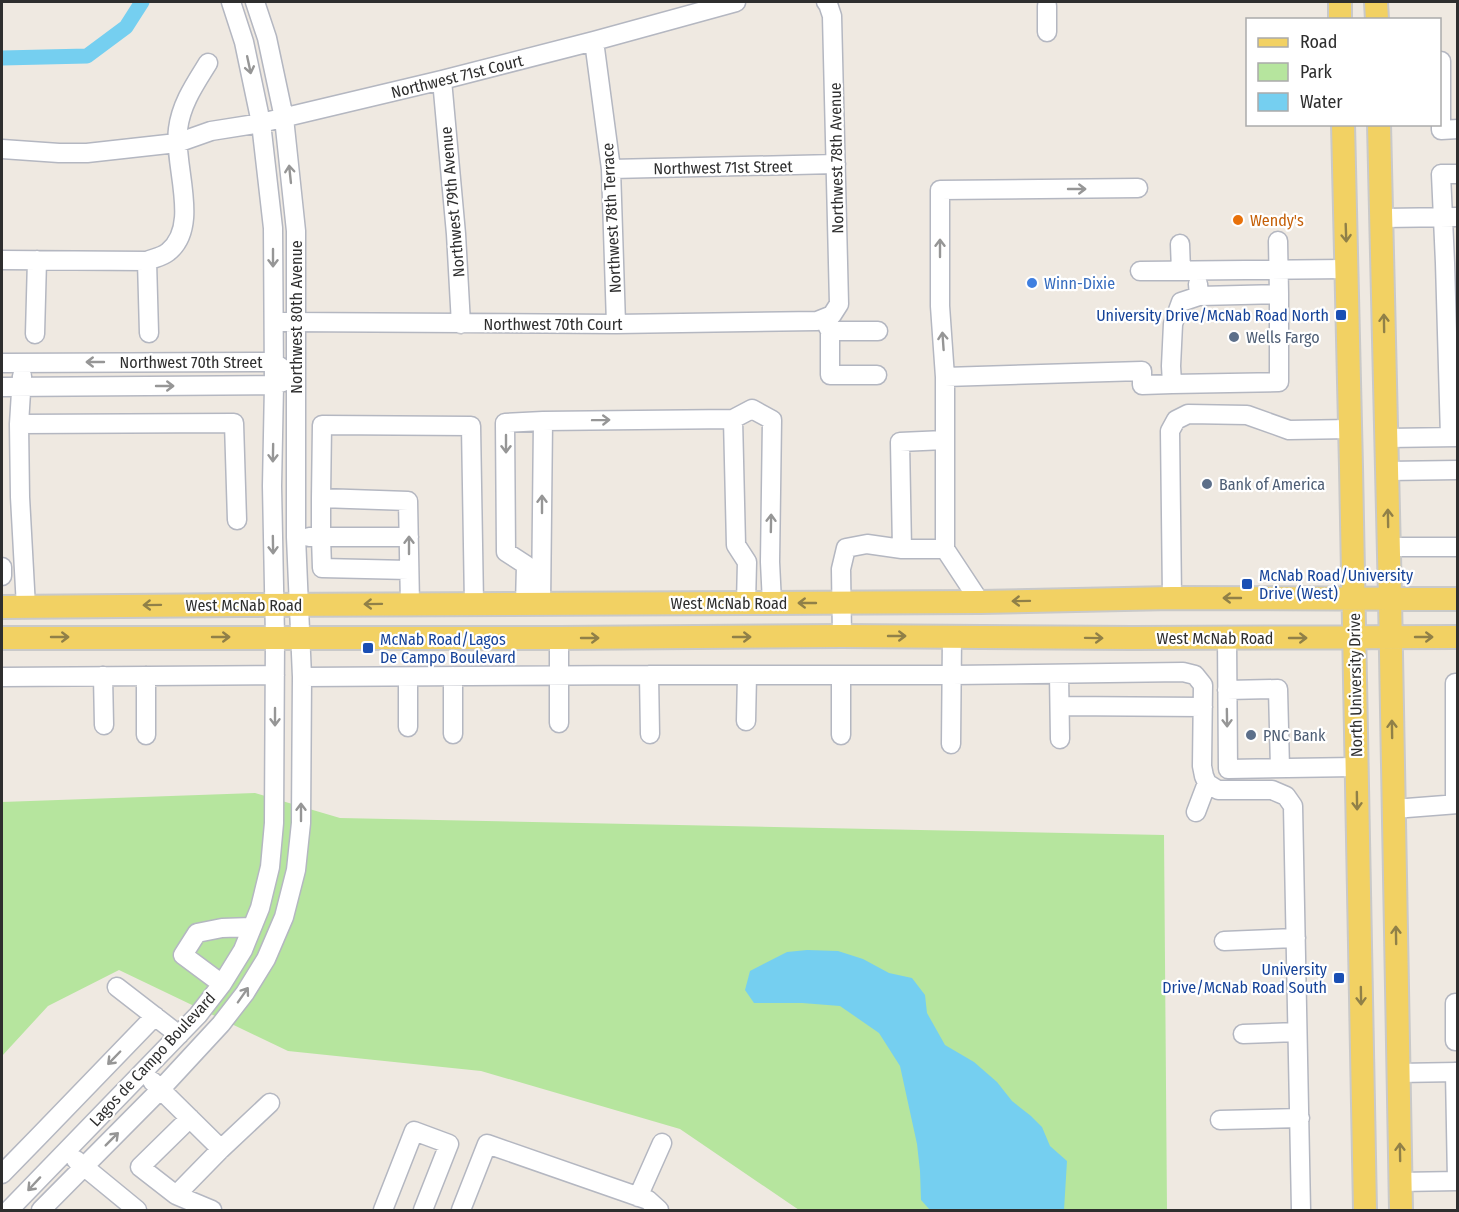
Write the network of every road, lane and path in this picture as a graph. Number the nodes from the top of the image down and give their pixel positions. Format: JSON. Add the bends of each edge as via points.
{"nodes":[{"id":1,"x":256,"y":2,"type":"edge"},
{"id":2,"x":736,"y":2,"type":"edge"},
{"id":3,"x":826,"y":2,"type":"edge"},
{"id":4,"x":1340,"y":2,"type":"edge"},
{"id":5,"x":1377,"y":2,"type":"edge"},
{"id":6,"x":232,"y":5,"type":"edge"},
{"id":7,"x":1047,"y":6,"type":"dead end"},
{"id":8,"x":1340,"y":18,"type":"edge"},
{"id":9,"x":1377,"y":18,"type":"edge"},
{"id":10,"x":1047,"y":32,"type":"dead end"},
{"id":11,"x":594,"y":41,"type":"junction"},
{"id":12,"x":1446,"y":61,"type":"edge"},
{"id":13,"x":208,"y":63,"type":"dead end"},
{"id":14,"x":442,"y":80,"type":"junction"},
{"id":15,"x":284,"y":118,"type":"junction"},
{"id":16,"x":261,"y":123,"type":"junction"},
{"id":17,"x":1343,"y":126,"type":"edge"},
{"id":18,"x":1379,"y":126,"type":"edge"},
{"id":19,"x":1458,"y":129,"type":"edge"},
{"id":20,"x":177,"y":142,"type":"junction"},
{"id":21,"x":2,"y":149,"type":"edge"},
{"id":22,"x":1344,"y":156,"type":"junction"},
{"id":23,"x":836,"y":164,"type":"junction"},
{"id":24,"x":611,"y":169,"type":"junction"},
{"id":25,"x":1458,"y":174,"type":"edge"},
{"id":26,"x":1138,"y":189,"type":"dead end"},
{"id":27,"x":1450,"y":217,"type":"edge"},
{"id":28,"x":1382,"y":218,"type":"junction"},
{"id":29,"x":1278,"y":241,"type":"dead end"},
{"id":30,"x":1180,"y":243,"type":"dead end"},
{"id":31,"x":2,"y":260,"type":"edge"},
{"id":32,"x":37,"y":260,"type":"junction"},
{"id":33,"x":147,"y":261,"type":"junction"},
{"id":34,"x":1347,"y":268,"type":"junction"},
{"id":35,"x":1279,"y":270,"type":"junction"},
{"id":36,"x":1189,"y":271,"type":"junction"},
{"id":37,"x":1140,"y":272,"type":"dead end"},
{"id":38,"x":1279,"y":294,"type":"junction"},
{"id":39,"x":1199,"y":296,"type":"junction"},
{"id":40,"x":273,"y":322,"type":"junction"},
{"id":41,"x":296,"y":322,"type":"junction"},
{"id":42,"x":829,"y":322,"type":"junction"},
{"id":43,"x":461,"y":324,"type":"junction"},
{"id":44,"x":616,"y":324,"type":"junction"},
{"id":45,"x":878,"y":331,"type":"dead end"},
{"id":46,"x":149,"y":333,"type":"dead end"},
{"id":47,"x":36,"y":334,"type":"dead end"},
{"id":48,"x":22,"y":362,"type":"junction"},
{"id":49,"x":273,"y":362,"type":"junction"},
{"id":50,"x":2,"y":363,"type":"edge"},
{"id":51,"x":878,"y":375,"type":"dead end"},
{"id":52,"x":296,"y":377,"type":"junction"},
{"id":53,"x":945,"y":377,"type":"junction"},
{"id":54,"x":1172,"y":384,"type":"junction"},
{"id":55,"x":274,"y":385,"type":"junction"},
{"id":56,"x":2,"y":387,"type":"edge"},
{"id":57,"x":22,"y":387,"type":"junction"},
{"id":58,"x":733,"y":419,"type":"junction"},
{"id":59,"x":543,"y":421,"type":"junction"},
{"id":60,"x":19,"y":424,"type":"junction"},
{"id":61,"x":1351,"y":429,"type":"junction"},
{"id":62,"x":1454,"y":437,"type":"edge"},
{"id":63,"x":1387,"y":438,"type":"junction"},
{"id":64,"x":945,"y":440,"type":"junction"},
{"id":65,"x":1458,"y":470,"type":"edge"},
{"id":66,"x":1387,"y":471,"type":"junction"},
{"id":67,"x":321,"y":498,"type":"junction"},
{"id":68,"x":237,"y":520,"type":"dead end"},
{"id":69,"x":296,"y":537,"type":"junction"},
{"id":70,"x":321,"y":537,"type":"junction"},
{"id":71,"x":409,"y":537,"type":"junction"},
{"id":72,"x":1389,"y":547,"type":"junction"},
{"id":73,"x":1458,"y":547,"type":"edge"},
{"id":74,"x":902,"y":549,"type":"junction"},
{"id":75,"x":945,"y":549,"type":"junction"},
{"id":76,"x":747,"y":562,"type":"junction"},
{"id":77,"x":770,"y":562,"type":"junction"},
{"id":78,"x":534,"y":564,"type":"junction"},
{"id":79,"x":2,"y":567,"type":"edge"},
{"id":80,"x":409,"y":570,"type":"junction"},
{"id":81,"x":2,"y":576,"type":"edge"},
{"id":82,"x":1172,"y":598,"type":"junction"},
{"id":83,"x":1353,"y":598,"type":"junction"},
{"id":84,"x":1390,"y":598,"type":"junction"},
{"id":85,"x":1458,"y":599,"type":"edge"},
{"id":86,"x":841,"y":602,"type":"junction"},
{"id":87,"x":980,"y":602,"type":"junction"},
{"id":88,"x":746,"y":603,"type":"junction"},
{"id":89,"x":772,"y":603,"type":"junction"},
{"id":90,"x":298,"y":604,"type":"junction"},
{"id":91,"x":410,"y":604,"type":"junction"},
{"id":92,"x":474,"y":604,"type":"junction"},
{"id":93,"x":644,"y":604,"type":"junction"},
{"id":94,"x":273,"y":605,"type":"junction"},
{"id":95,"x":533,"y":605,"type":"junction"},
{"id":96,"x":2,"y":607,"type":"edge"},
{"id":97,"x":26,"y":607,"type":"junction"},
{"id":98,"x":842,"y":636,"type":"junction"},
{"id":99,"x":952,"y":636,"type":"junction"},
{"id":100,"x":275,"y":637,"type":"junction"},
{"id":101,"x":1458,"y":637,"type":"edge"},
{"id":102,"x":2,"y":638,"type":"edge"},
{"id":103,"x":300,"y":638,"type":"junction"},
{"id":104,"x":560,"y":638,"type":"junction"},
{"id":105,"x":1227,"y":638,"type":"junction"},
{"id":106,"x":1354,"y":638,"type":"junction"},
{"id":107,"x":1391,"y":638,"type":"junction"},
{"id":108,"x":1059,"y":674,"type":"junction"},
{"id":109,"x":275,"y":675,"type":"junction"},
{"id":110,"x":560,"y":675,"type":"junction"},
{"id":111,"x":649,"y":675,"type":"junction"},
{"id":112,"x":747,"y":675,"type":"junction"},
{"id":113,"x":841,"y":675,"type":"junction"},
{"id":114,"x":952,"y":675,"type":"junction"},
{"id":115,"x":2,"y":676,"type":"edge"},
{"id":116,"x":103,"y":676,"type":"junction"},
{"id":117,"x":146,"y":676,"type":"junction"},
{"id":118,"x":453,"y":676,"type":"junction"},
{"id":119,"x":302,"y":677,"type":"junction"},
{"id":120,"x":408,"y":677,"type":"junction"},
{"id":121,"x":1458,"y":683,"type":"edge"},
{"id":122,"x":1227,"y":690,"type":"junction"},
{"id":123,"x":1060,"y":706,"type":"junction"},
{"id":124,"x":1203,"y":707,"type":"junction"},
{"id":125,"x":746,"y":721,"type":"dead end"},
{"id":126,"x":559,"y":723,"type":"dead end"},
{"id":127,"x":104,"y":725,"type":"dead end"},
{"id":128,"x":408,"y":727,"type":"dead end"},
{"id":129,"x":453,"y":734,"type":"dead end"},
{"id":130,"x":650,"y":734,"type":"dead end"},
{"id":131,"x":146,"y":735,"type":"dead end"},
{"id":132,"x":841,"y":735,"type":"dead end"},
{"id":133,"x":1060,"y":739,"type":"dead end"},
{"id":134,"x":951,"y":744,"type":"dead end"},
{"id":135,"x":1356,"y":767,"type":"junction"},
{"id":136,"x":1280,"y":768,"type":"junction"},
{"id":137,"x":1456,"y":774,"type":"edge"},
{"id":138,"x":1208,"y":783,"type":"junction"},
{"id":139,"x":1456,"y":804,"type":"edge"},
{"id":140,"x":1394,"y":809,"type":"junction"},
{"id":141,"x":1196,"y":812,"type":"dead end"},
{"id":142,"x":252,"y":927,"type":"junction"},
{"id":143,"x":1296,"y":938,"type":"junction"},
{"id":144,"x":1224,"y":940,"type":"dead end"},
{"id":145,"x":222,"y":984,"type":"junction"},
{"id":146,"x":117,"y":987,"type":"dead end"},
{"id":147,"x":1455,"y":1003,"type":"dead end"},
{"id":148,"x":1397,"y":1015,"type":"junction"},
{"id":149,"x":155,"y":1016,"type":"junction"},
{"id":150,"x":1297,"y":1032,"type":"junction"},
{"id":151,"x":1243,"y":1034,"type":"dead end"},
{"id":152,"x":179,"y":1035,"type":"junction"},
{"id":153,"x":1362,"y":1041,"type":"junction"},
{"id":154,"x":1458,"y":1041,"type":"edge"},
{"id":155,"x":142,"y":1072,"type":"junction"},
{"id":156,"x":1456,"y":1072,"type":"edge"},
{"id":157,"x":1398,"y":1073,"type":"junction"},
{"id":158,"x":161,"y":1089,"type":"junction"},
{"id":159,"x":270,"y":1103,"type":"dead end"},
{"id":160,"x":190,"y":1118,"type":"junction"},
{"id":161,"x":1299,"y":1118,"type":"junction"},
{"id":162,"x":1220,"y":1120,"type":"dead end"},
{"id":163,"x":41,"y":1134,"type":"junction"},
{"id":164,"x":662,"y":1143,"type":"dead end"},
{"id":165,"x":221,"y":1149,"type":"junction"},
{"id":166,"x":64,"y":1153,"type":"junction"},
{"id":167,"x":84,"y":1167,"type":"junction"},
{"id":168,"x":2,"y":1174,"type":"edge"},
{"id":169,"x":1457,"y":1181,"type":"edge"},
{"id":170,"x":1400,"y":1182,"type":"junction"},
{"id":171,"x":176,"y":1195,"type":"junction"},
{"id":172,"x":638,"y":1197,"type":"junction"},
{"id":173,"x":9,"y":1210,"type":"edge"},
{"id":174,"x":41,"y":1210,"type":"edge"},
{"id":175,"x":137,"y":1210,"type":"edge"},
{"id":176,"x":212,"y":1210,"type":"edge"},
{"id":177,"x":383,"y":1210,"type":"edge"},
{"id":178,"x":423,"y":1210,"type":"edge"},
{"id":179,"x":461,"y":1210,"type":"edge"},
{"id":180,"x":659,"y":1210,"type":"edge"},
{"id":181,"x":1301,"y":1210,"type":"edge"},
{"id":182,"x":1365,"y":1210,"type":"edge"},
{"id":183,"x":1401,"y":1210,"type":"edge"}],
"edges":[{"from":1,"to":6,"type":"street"},
{"from":1,"to":15,"type":"street","name":"Northwest 80th Avenue"},
{"from":2,"to":11,"type":"street","name":"Northwest 71st Court"},
{"from":3,"to":23,"type":"street","name":"Northwest 78th Avenue","via":[[832,16]]},
{"from":4,"to":8,"type":"main road"},
{"from":5,"to":9,"type":"main road"},
{"from":6,"to":16,"type":"street","name":"Northwest 80th Avenue","one_way":true},
{"from":7,"to":10,"type":"street"},
{"from":11,"to":14,"type":"street","name":"Northwest 71st Court"},
{"from":11,"to":24,"type":"street","name":"Northwest 78th Terrace"},
{"from":12,"to":19,"type":"street","via":[[1441,130]]},
{"from":13,"to":20,"type":"street","via":[[185,101]]},
{"from":14,"to":15,"type":"street","name":"Northwest 71st Court"},
{"from":14,"to":43,"type":"street","name":"Northwest 79th Avenue"},
{"from":15,"to":16,"type":"street","name":"Northwest 71st Court"},
{"from":41,"to":15,"type":"street","name":"Northwest 80th Avenue","one_way":true,"via":[[296,231]]},
{"from":16,"to":20,"type":"street","name":"Northwest 71st Court","via":[[211,130]]},
{"from":16,"to":40,"type":"street","name":"Northwest 80th Avenue","one_way":true,"via":[[273,228]]},
{"from":17,"to":22,"type":"main road","name":"North University Drive"},
{"from":18,"to":28,"type":"main road"},
{"from":20,"to":21,"type":"street","name":"Northwest 71st Court","via":[[87,153]]},
{"from":20,"to":33,"type":"street","via":[[183,229],[176,245],[166,254]]},
{"from":22,"to":28,"type":"main road","via":[[1363,204]]},
{"from":22,"to":34,"type":"main road","name":"North University Drive","one_way":true},
{"from":23,"to":24,"type":"street","name":"Northwest 71st Street"},
{"from":23,"to":42,"type":"street","name":"Northwest 78th Avenue","via":[[839,304]]},
{"from":24,"to":44,"type":"street","name":"Northwest 78th Terrace"},
{"from":25,"to":27,"type":"street","via":[[1441,174]]},
{"from":53,"to":26,"type":"street","one_way":true,"via":[[940,306],[940,190]]},
{"from":27,"to":28,"type":"street"},
{"from":27,"to":62,"type":"street"},
{"from":63,"to":28,"type":"main road","one_way":true},
{"from":29,"to":35,"type":"street"},
{"from":30,"to":36,"type":"street"},
{"from":31,"to":32,"type":"street"},
{"from":32,"to":33,"type":"street"},
{"from":32,"to":47,"type":"street"},
{"from":33,"to":46,"type":"street"},
{"from":34,"to":35,"type":"street"},
{"from":34,"to":61,"type":"main road","name":"North University Drive"},
{"from":35,"to":36,"type":"street"},
{"from":35,"to":38,"type":"street"},
{"from":36,"to":37,"type":"street"},
{"from":36,"to":39,"type":"street"},
{"from":38,"to":39,"type":"street"},
{"from":38,"to":54,"type":"street","via":[[1279,382]]},
{"from":39,"to":54,"type":"street","via":[[1181,302],[1173,324]]},
{"from":40,"to":41,"type":"street","name":"Northwest 70th Court"},
{"from":40,"to":49,"type":"street","name":"Northwest 80th Avenue"},
{"from":41,"to":43,"type":"street","name":"Northwest 70th Court"},
{"from":41,"to":52,"type":"street","name":"Northwest 80th Avenue"},
{"from":42,"to":44,"type":"street","name":"Northwest 70th Court"},
{"from":42,"to":45,"type":"street","name":"Northwest 70th Court"},
{"from":42,"to":51,"type":"street","name":"Northwest 78th Avenue","via":[[830,375]]},
{"from":43,"to":44,"type":"street","name":"Northwest 70th Court"},
{"from":49,"to":48,"type":"street","name":"Northwest 70th Street","one_way":true},
{"from":48,"to":50,"type":"street","name":"Northwest 70th Street"},
{"from":48,"to":57,"type":"street"},
{"from":49,"to":52,"type":"street","name":"Northwest 70th Street"},
{"from":49,"to":55,"type":"street","name":"Northwest 80th Avenue"},
{"from":52,"to":55,"type":"street","name":"Northwest 70th Street"},
{"from":52,"to":69,"type":"street","name":"Northwest 80th Avenue"},
{"from":53,"to":54,"type":"street","via":[[1142,371],[1142,385]]},
{"from":53,"to":64,"type":"street"},
{"from":57,"to":55,"type":"street","name":"Northwest 70th Street","one_way":true},
{"from":55,"to":94,"type":"street","name":"Northwest 80th Avenue","one_way":true},
{"from":56,"to":57,"type":"street","name":"Northwest 70th Street"},
{"from":57,"to":60,"type":"street"},
{"from":59,"to":58,"type":"street","one_way":true},
{"from":58,"to":76,"type":"street","via":[[736,545]]},
{"from":77,"to":58,"type":"street","one_way":true,"via":[[772,420],[752,409]]},
{"from":78,"to":59,"type":"street","one_way":true},
{"from":59,"to":78,"type":"street","one_way":true,"via":[[506,423],[506,552]]},
{"from":60,"to":68,"type":"street","via":[[234,423]]},
{"from":60,"to":97,"type":"street"},
{"from":61,"to":82,"type":"street","via":[[1289,430],[1247,415],[1188,414],[1176,420],[1170,431]]},
{"from":61,"to":83,"type":"main road","name":"North University Drive"},
{"from":62,"to":63,"type":"street"},
{"from":63,"to":66,"type":"main road"},
{"from":64,"to":74,"type":"street","via":[[900,442]]},
{"from":64,"to":75,"type":"street"},
{"from":65,"to":66,"type":"street"},
{"from":72,"to":66,"type":"main road","one_way":true},
{"from":67,"to":70,"type":"street"},
{"from":67,"to":71,"type":"street","via":[[408,501]]},
{"from":67,"to":92,"type":"street","via":[[322,425],[471,426]]},
{"from":69,"to":70,"type":"street"},
{"from":69,"to":90,"type":"street","name":"Northwest 80th Avenue"},
{"from":70,"to":71,"type":"street"},
{"from":70,"to":80,"type":"street","via":[[322,568]]},
{"from":80,"to":71,"type":"street","one_way":true},
{"from":72,"to":73,"type":"street"},
{"from":72,"to":84,"type":"main road"},
{"from":74,"to":75,"type":"street"},
{"from":74,"to":86,"type":"street","via":[[867,544],[846,548],[841,569]]},
{"from":75,"to":87,"type":"street"},
{"from":76,"to":77,"type":"street"},
{"from":76,"to":88,"type":"street"},
{"from":77,"to":89,"type":"street"},
{"from":78,"to":95,"type":"street"},
{"from":79,"to":81,"type":"street"},
{"from":80,"to":91,"type":"street"},
{"from":83,"to":82,"type":"main road","name":"West McNab Road","one_way":true},
{"from":82,"to":87,"type":"main road","name":"West McNab Road","one_way":true},
{"from":83,"to":84,"type":"main road","name":"West McNab Road"},
{"from":83,"to":106,"type":"main road","name":"North University Drive"},
{"from":84,"to":85,"type":"main road","name":"West McNab Road"},
{"from":84,"to":107,"type":"main road"},
{"from":86,"to":87,"type":"main road","name":"West McNab Road"},
{"from":86,"to":89,"type":"main road","name":"West McNab Road","one_way":true},
{"from":86,"to":98,"type":"street"},
{"from":88,"to":89,"type":"main road","name":"West McNab Road"},
{"from":88,"to":93,"type":"main road","name":"West McNab Road"},
{"from":91,"to":90,"type":"main road","name":"West McNab Road","one_way":true},
{"from":90,"to":94,"type":"main road","name":"West McNab Road"},
{"from":90,"to":103,"type":"street","name":"Northwest 80th Avenue"},
{"from":91,"to":92,"type":"main road","name":"West McNab Road"},
{"from":92,"to":95,"type":"main road","name":"West McNab Road"},
{"from":93,"to":95,"type":"main road","name":"West McNab Road"},
{"from":93,"to":104,"type":"main road","via":[[624,618],[567,617],[561,622]]},
{"from":94,"to":97,"type":"main road","name":"West McNab Road","one_way":true},
{"from":94,"to":100,"type":"street","name":"Northwest 80th Avenue"},
{"from":96,"to":97,"type":"main road","name":"West McNab Road"},
{"from":98,"to":99,"type":"main road","name":"West McNab Road","one_way":true},
{"from":104,"to":98,"type":"main road","name":"West McNab Road","one_way":true},
{"from":99,"to":105,"type":"main road","name":"West McNab Road","one_way":true},
{"from":99,"to":114,"type":"street"},
{"from":102,"to":100,"type":"main road","name":"West McNab Road","one_way":true},
{"from":100,"to":103,"type":"main road","name":"West McNab Road"},
{"from":100,"to":109,"type":"street","name":"Lagos de Campo Boulevard"},
{"from":107,"to":101,"type":"main road","name":"West McNab Road","one_way":true},
{"from":103,"to":104,"type":"main road","name":"West McNab Road"},
{"from":103,"to":119,"type":"street","name":"Lagos de Campo Boulevard"},
{"from":104,"to":110,"type":"street"},
{"from":105,"to":106,"type":"main road","name":"West McNab Road","one_way":true},
{"from":105,"to":122,"type":"street"},
{"from":106,"to":107,"type":"main road","name":"West McNab Road"},
{"from":106,"to":135,"type":"main road","name":"North University Drive"},
{"from":140,"to":107,"type":"main road","one_way":true},
{"from":108,"to":114,"type":"street"},
{"from":108,"to":123,"type":"street"},
{"from":108,"to":124,"type":"street","via":[[1184,672],[1195,675],[1203,685]]},
{"from":109,"to":117,"type":"street"},
{"from":109,"to":142,"type":"street","name":"Lagos de Campo Boulevard","one_way":true,"via":[[270,867]]},
{"from":110,"to":111,"type":"street"},
{"from":110,"to":118,"type":"street"},
{"from":110,"to":126,"type":"street"},
{"from":111,"to":112,"type":"street"},
{"from":111,"to":130,"type":"street"},
{"from":112,"to":113,"type":"street"},
{"from":112,"to":125,"type":"street"},
{"from":113,"to":114,"type":"street"},
{"from":113,"to":132,"type":"street"},
{"from":114,"to":134,"type":"street"},
{"from":115,"to":116,"type":"street"},
{"from":116,"to":117,"type":"street"},
{"from":116,"to":127,"type":"street"},
{"from":117,"to":131,"type":"street"},
{"from":118,"to":120,"type":"street"},
{"from":118,"to":129,"type":"street"},
{"from":119,"to":120,"type":"street"},
{"from":158,"to":119,"type":"street","name":"Lagos de Campo Boulevard","one_way":true,"via":[[245,993],[266,959],[284,917],[296,870],[301,823]]},
{"from":120,"to":128,"type":"street"},
{"from":121,"to":137,"type":"street"},
{"from":122,"to":136,"type":"street","via":[[1278,689]]},
{"from":122,"to":136,"type":"street","one_way":true,"via":[[1228,769]]},
{"from":123,"to":124,"type":"street"},
{"from":123,"to":133,"type":"street"},
{"from":124,"to":138,"type":"street","via":[[1202,766]]},
{"from":135,"to":136,"type":"street"},
{"from":135,"to":153,"type":"main road","name":"North University Drive","one_way":true},
{"from":137,"to":139,"type":"street"},
{"from":138,"to":141,"type":"street"},
{"from":138,"to":143,"type":"street","via":[[1218,790],[1272,790],[1286,796],[1293,806]]},
{"from":139,"to":140,"type":"street"},
{"from":148,"to":140,"type":"main road","one_way":true},
{"from":142,"to":145,"type":"street","name":"Lagos de Campo Boulevard"},
{"from":142,"to":145,"type":"street","via":[[198,933],[183,955]]},
{"from":143,"to":144,"type":"street"},
{"from":143,"to":150,"type":"street"},
{"from":145,"to":152,"type":"street","name":"Lagos de Campo Boulevard"},
{"from":146,"to":149,"type":"street"},
{"from":147,"to":154,"type":"street"},
{"from":148,"to":153,"type":"main road","via":[[1381,1022]]},
{"from":148,"to":157,"type":"main road"},
{"from":149,"to":152,"type":"street"},
{"from":149,"to":163,"type":"street","one_way":true},
{"from":150,"to":151,"type":"street"},
{"from":150,"to":161,"type":"street"},
{"from":152,"to":155,"type":"street","name":"Lagos de Campo Boulevard"},
{"from":153,"to":182,"type":"main road","name":"North University Drive"},
{"from":155,"to":158,"type":"street"},
{"from":155,"to":166,"type":"street","name":"Lagos de Campo Boulevard"},
{"from":156,"to":157,"type":"street"},
{"from":156,"to":169,"type":"street"},
{"from":170,"to":157,"type":"main road","one_way":true},
{"from":158,"to":160,"type":"street"},
{"from":167,"to":158,"type":"street","name":"Lagos de Campo Boulevard","one_way":true},
{"from":159,"to":165,"type":"street"},
{"from":160,"to":165,"type":"street"},
{"from":160,"to":171,"type":"street","via":[[140,1167]]},
{"from":161,"to":162,"type":"street"},
{"from":161,"to":181,"type":"street"},
{"from":163,"to":166,"type":"street"},
{"from":163,"to":168,"type":"street"},
{"from":164,"to":172,"type":"street"},
{"from":165,"to":171,"type":"street"},
{"from":166,"to":167,"type":"street"},
{"from":166,"to":173,"type":"street","name":"Lagos de Campo Boulevard","one_way":true},
{"from":167,"to":174,"type":"street","name":"Lagos de Campo Boulevard"},
{"from":167,"to":175,"type":"street"},
{"from":169,"to":170,"type":"street"},
{"from":170,"to":183,"type":"main road"},
{"from":171,"to":176,"type":"street"},
{"from":172,"to":179,"type":"street","via":[[487,1144]]},
{"from":172,"to":180,"type":"street"},
{"from":177,"to":178,"type":"street","via":[[414,1131],[449,1144]]}]}
